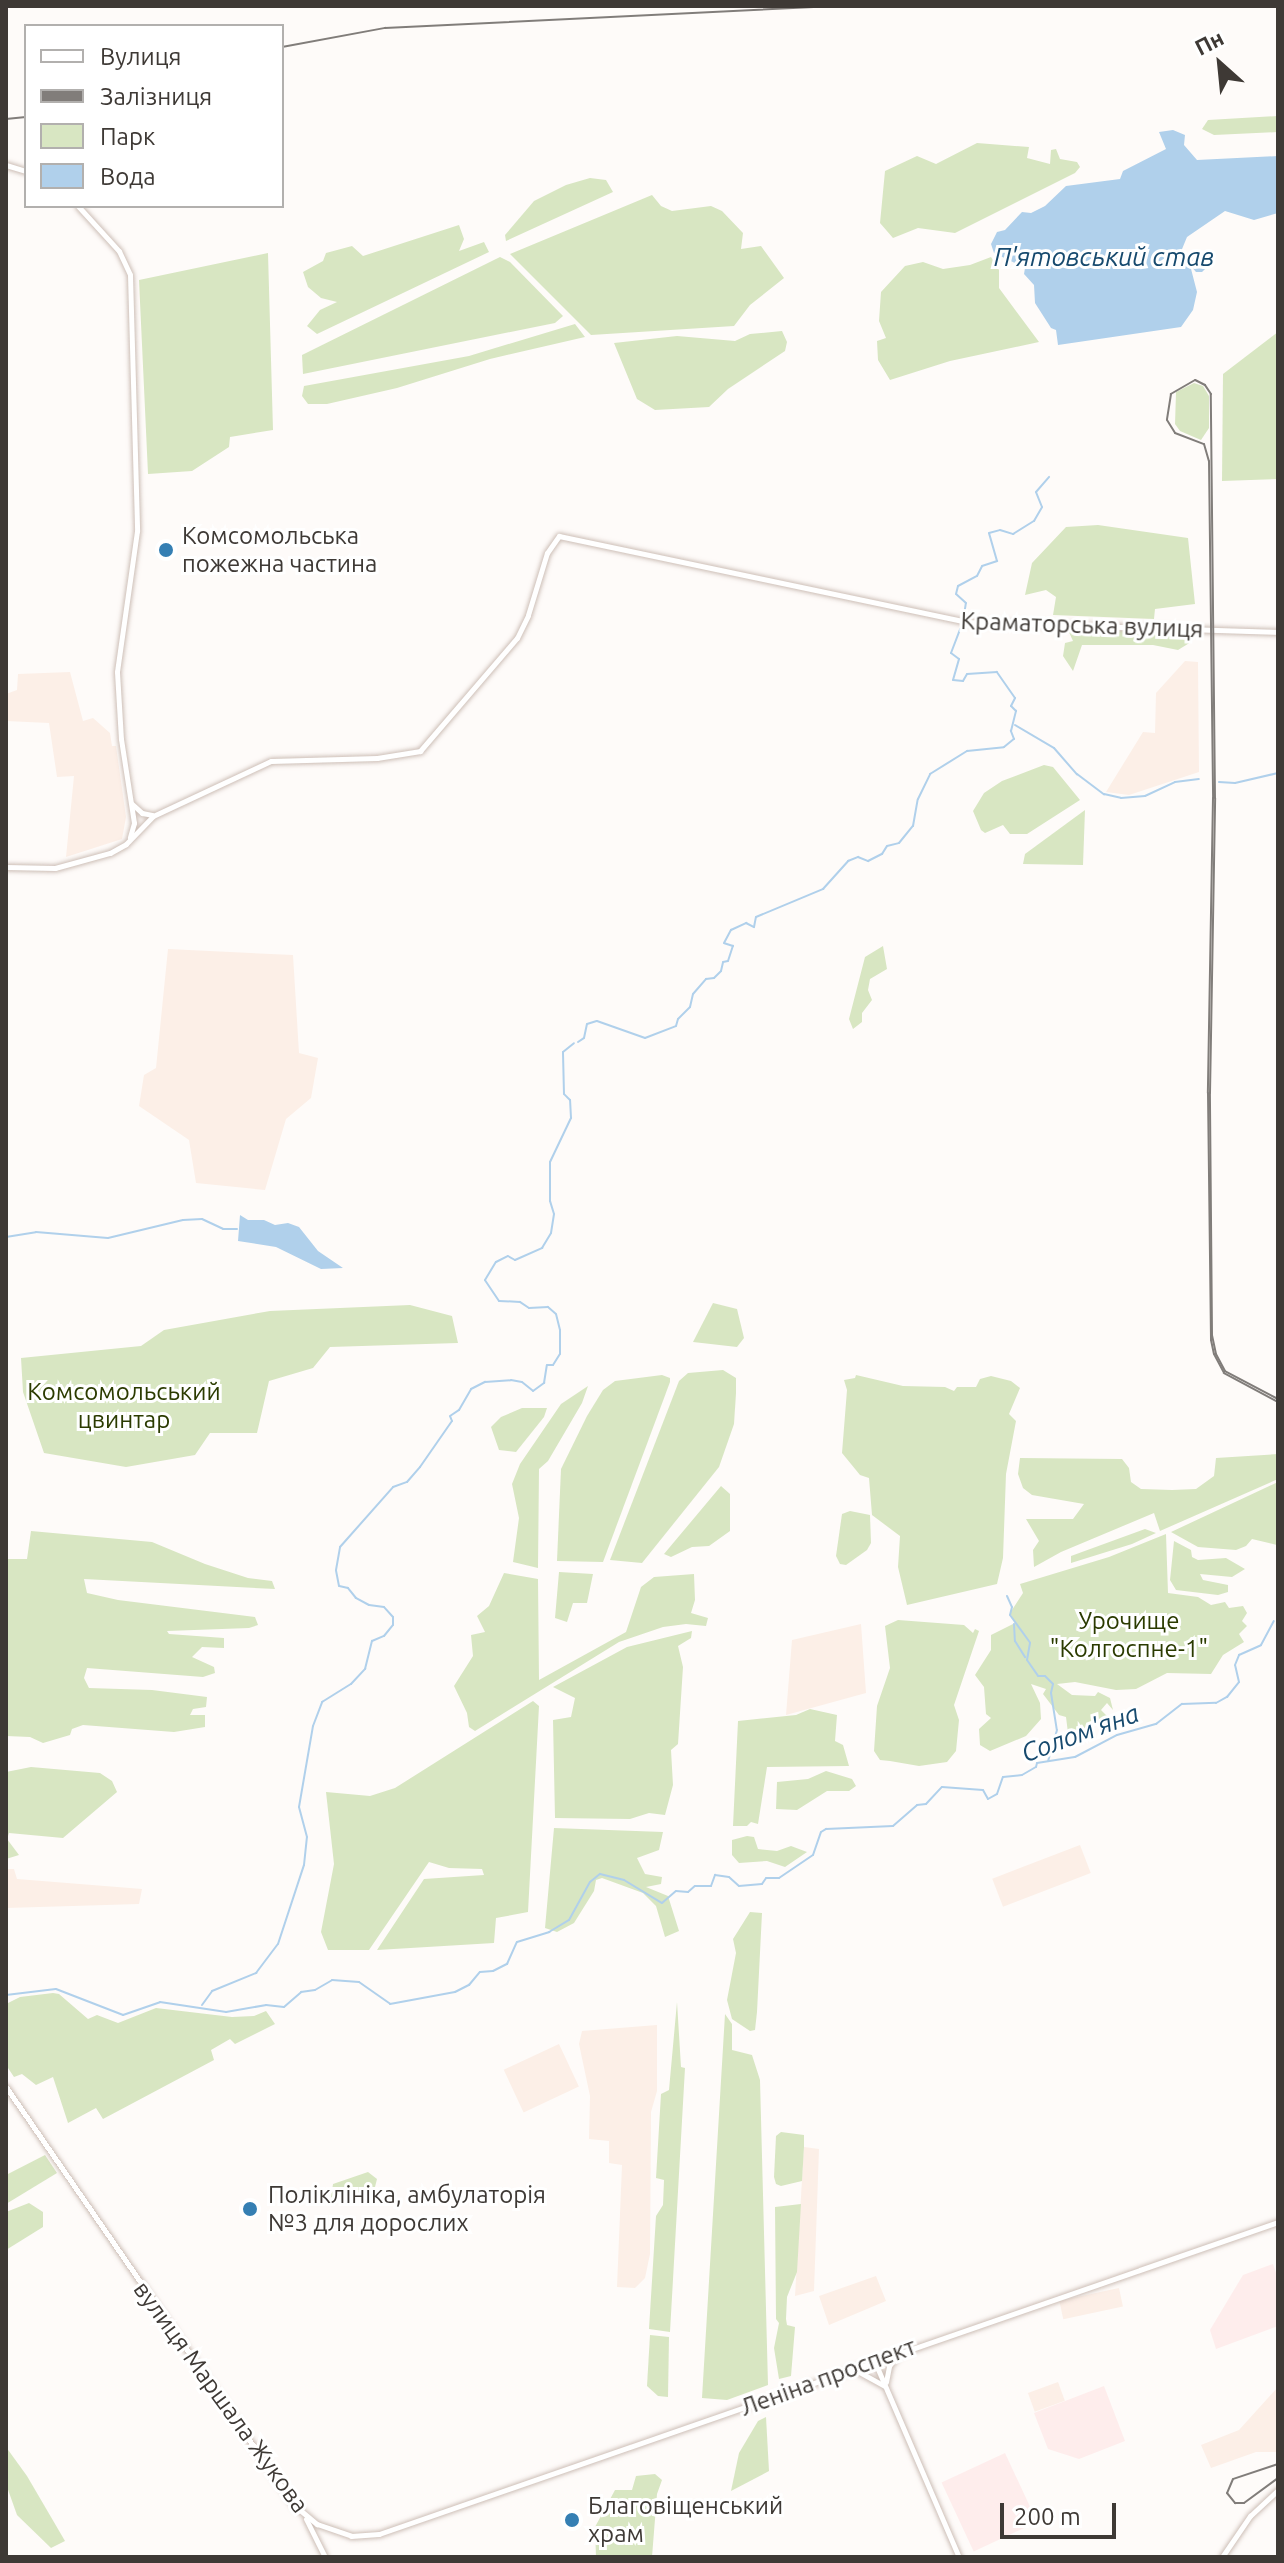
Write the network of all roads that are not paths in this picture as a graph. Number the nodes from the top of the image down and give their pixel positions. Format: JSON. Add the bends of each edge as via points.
{"nodes":[{"id":1,"x":80,"y":208,"type":"edge"},
{"id":2,"x":1278,"y":632,"type":"edge"},
{"id":3,"x":131,"y":803,"type":"junction"},
{"id":4,"x":153,"y":816,"type":"junction"},
{"id":5,"x":129,"y":842,"type":"junction"},
{"id":6,"x":6,"y":867,"type":"edge"},
{"id":7,"x":6,"y":2087,"type":"edge"},
{"id":8,"x":1278,"y":2222,"type":"edge"},
{"id":9,"x":902,"y":2350,"type":"junction"},
{"id":10,"x":874,"y":2360,"type":"junction"},
{"id":11,"x":852,"y":2368,"type":"junction"},
{"id":12,"x":885,"y":2387,"type":"junction"},
{"id":13,"x":1278,"y":2490,"type":"edge"},
{"id":14,"x":306,"y":2518,"type":"junction"},
{"id":15,"x":379,"y":2534,"type":"joint"},
{"id":16,"x":325,"y":2557,"type":"edge"},
{"id":17,"x":959,"y":2557,"type":"edge"},
{"id":18,"x":1222,"y":2557,"type":"edge"}],
"edges":[{"from":1,"to":3,"type":"street","via":[[119,251],[130,275],[137,531],[117,682]]},
{"from":2,"to":4,"type":"street","name":"Краматорська вулиця","via":[[977,624],[559,536],[547,553],[517,638],[420,751],[392,757],[271,761]]},
{"from":3,"to":4,"type":"street"},
{"from":3,"to":5,"type":"street","via":[[134,823]]},
{"from":4,"to":5,"type":"street"},
{"from":5,"to":6,"type":"street","via":[[65,867]]},
{"from":7,"to":14,"type":"street","name":"вулиця Маршала Жукова"},
{"from":8,"to":9,"type":"street","name":"Леніна проспект"},
{"from":9,"to":10,"type":"street","name":"Леніна проспект"},
{"from":9,"to":12,"type":"street","via":[[889,2366]]},
{"from":10,"to":11,"type":"street","name":"Леніна проспект"},
{"from":10,"to":12,"type":"street"},
{"from":11,"to":12,"type":"street"},
{"from":11,"to":15,"type":"street","name":"Леніна проспект"},
{"from":12,"to":17,"type":"street"},
{"from":13,"to":18,"type":"street","via":[[1250,2516]]},
{"from":14,"to":15,"type":"street","name":"вулиця Маршала Жукова","via":[[345,2535]]},
{"from":14,"to":16,"type":"street"}]}
